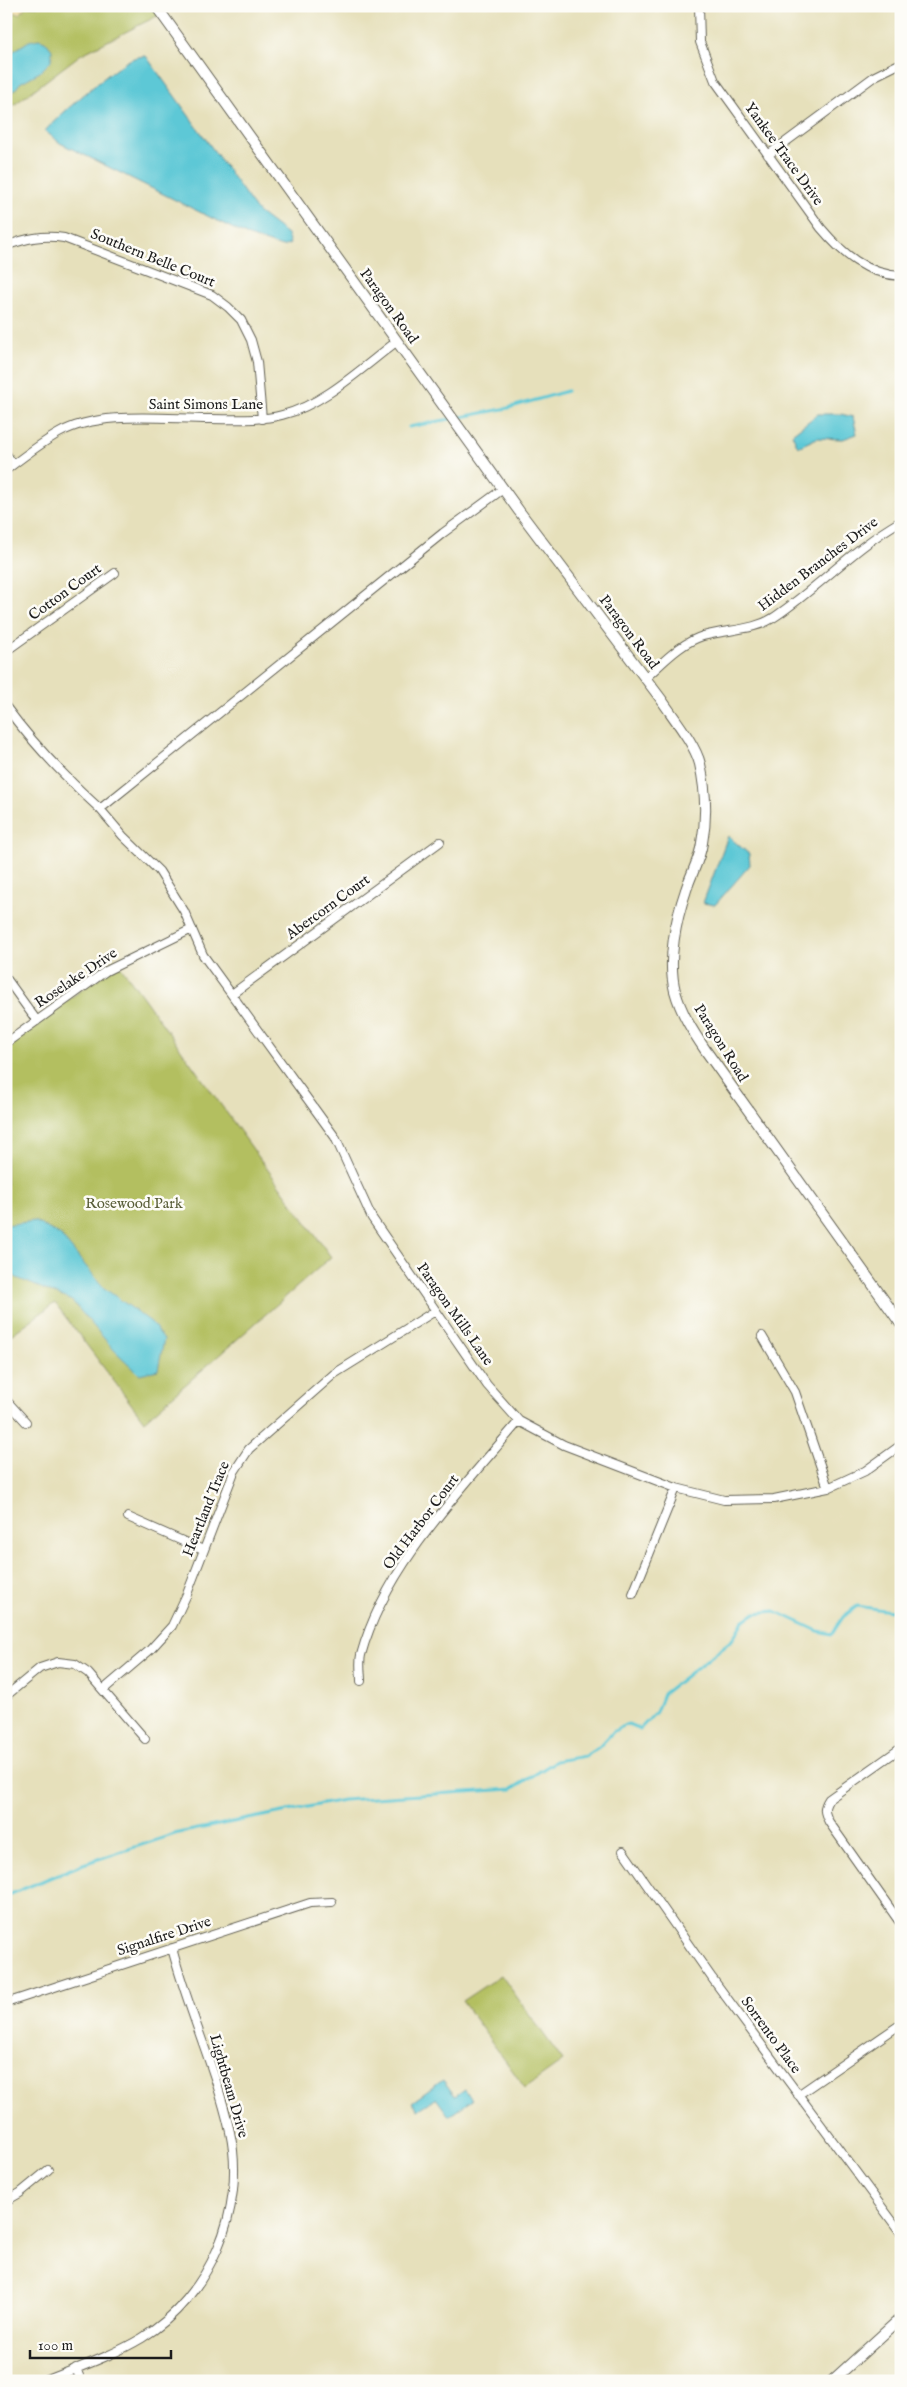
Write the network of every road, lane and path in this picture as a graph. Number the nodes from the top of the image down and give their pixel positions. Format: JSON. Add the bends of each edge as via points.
{"nodes":[{"id":1,"x":156,"y":6,"type":"edge"},
{"id":2,"x":699,"y":6,"type":"edge"},
{"id":3,"x":896,"y":65,"type":"dead end"},
{"id":4,"x":768,"y":155,"type":"junction"},
{"id":5,"x":6,"y":246,"type":"edge"},
{"id":6,"x":901,"y":276,"type":"edge"},
{"id":7,"x":396,"y":342,"type":"junction"},
{"id":8,"x":262,"y":419,"type":"junction"},
{"id":9,"x":6,"y":454,"type":"edge"},
{"id":10,"x":13,"y":464,"type":"junction"},
{"id":11,"x":6,"y":470,"type":"edge"},
{"id":12,"x":503,"y":489,"type":"junction"},
{"id":13,"x":901,"y":521,"type":"edge"},
{"id":14,"x":115,"y":573,"type":"dead end"},
{"id":15,"x":6,"y":651,"type":"edge"},
{"id":16,"x":645,"y":678,"type":"junction"},
{"id":17,"x":6,"y":707,"type":"edge"},
{"id":18,"x":100,"y":809,"type":"junction"},
{"id":19,"x":440,"y":842,"type":"dead end"},
{"id":20,"x":192,"y":929,"type":"junction"},
{"id":21,"x":6,"y":978,"type":"edge"},
{"id":22,"x":232,"y":994,"type":"junction"},
{"id":23,"x":37,"y":1021,"type":"junction"},
{"id":24,"x":6,"y":1044,"type":"edge"},
{"id":25,"x":435,"y":1311,"type":"junction"},
{"id":26,"x":901,"y":1324,"type":"edge"},
{"id":27,"x":762,"y":1336,"type":"dead end"},
{"id":28,"x":6,"y":1400,"type":"edge"},
{"id":29,"x":519,"y":1421,"type":"junction"},
{"id":30,"x":26,"y":1422,"type":"dead end"},
{"id":31,"x":901,"y":1445,"type":"edge"},
{"id":32,"x":676,"y":1488,"type":"junction"},
{"id":33,"x":828,"y":1488,"type":"junction"},
{"id":34,"x":128,"y":1517,"type":"dead end"},
{"id":35,"x":203,"y":1550,"type":"junction"},
{"id":36,"x":632,"y":1594,"type":"dead end"},
{"id":37,"x":361,"y":1681,"type":"dead end"},
{"id":38,"x":103,"y":1690,"type":"junction"},
{"id":39,"x":6,"y":1696,"type":"edge"},
{"id":40,"x":145,"y":1739,"type":"dead end"},
{"id":41,"x":901,"y":1748,"type":"edge"},
{"id":42,"x":623,"y":1851,"type":"dead end"},
{"id":43,"x":332,"y":1902,"type":"dead end"},
{"id":44,"x":901,"y":1924,"type":"edge"},
{"id":45,"x":172,"y":1948,"type":"junction"},
{"id":46,"x":6,"y":2003,"type":"edge"},
{"id":47,"x":901,"y":2024,"type":"edge"},
{"id":48,"x":798,"y":2095,"type":"junction"},
{"id":49,"x":48,"y":2170,"type":"dead end"},
{"id":50,"x":6,"y":2201,"type":"edge"},
{"id":51,"x":901,"y":2233,"type":"edge"},
{"id":52,"x":901,"y":2318,"type":"edge"},
{"id":53,"x":76,"y":2368,"type":"junction"},
{"id":54,"x":45,"y":2381,"type":"edge"},
{"id":55,"x":81,"y":2381,"type":"edge"},
{"id":56,"x":832,"y":2381,"type":"edge"}],
"edges":[{"from":1,"to":7,"type":"street","name":"Paragon Road"},
{"from":2,"to":4,"type":"street","name":"Yankee Trace Drive","via":[[699,36],[710,70],[724,96]]},
{"from":3,"to":4,"type":"street","via":[[875,76]]},
{"from":4,"to":6,"type":"street","name":"Yankee Trace Drive","via":[[821,228],[844,253],[870,269]]},
{"from":5,"to":8,"type":"street","name":"Southern Belle Court","via":[[24,239],[64,238],[212,295],[241,320],[252,340]]},
{"from":7,"to":8,"type":"street","name":"Saint Simons Lane","via":[[304,408]]},
{"from":7,"to":12,"type":"street","name":"Paragon Road"},
{"from":8,"to":10,"type":"street","name":"Saint Simons Lane","via":[[116,418],[87,422],[60,432]]},
{"from":9,"to":10,"type":"street"},
{"from":10,"to":11,"type":"street","name":"Saint Simons Lane"},
{"from":12,"to":16,"type":"street","name":"Paragon Road"},
{"from":12,"to":18,"type":"street","via":[[443,533]]},
{"from":13,"to":16,"type":"street","name":"Hidden Branches Drive","via":[[879,533],[775,617],[754,626],[702,637],[677,650]]},
{"from":14,"to":15,"type":"street","name":"Cotton Court"},
{"from":16,"to":26,"type":"street","name":"Paragon Road","via":[[684,734],[699,762],[706,808],[702,845],[682,903],[674,954],[674,985],[684,1015],[755,1122]]},
{"from":17,"to":18,"type":"street","name":"Paragon Mills Lane","via":[[68,780]]},
{"from":18,"to":20,"type":"street","name":"Paragon Mills Lane","via":[[159,872]]},
{"from":19,"to":22,"type":"street","name":"Abercorn Court"},
{"from":20,"to":22,"type":"street","name":"Paragon Mills Lane","via":[[204,955]]},
{"from":20,"to":23,"type":"street","name":"Roselake Drive","via":[[106,971]]},
{"from":21,"to":23,"type":"street"},
{"from":22,"to":25,"type":"street","name":"Paragon Mills Lane","via":[[335,1136],[372,1218]]},
{"from":23,"to":24,"type":"street","name":"Roselake Drive"},
{"from":25,"to":29,"type":"street","name":"Paragon Mills Lane","via":[[487,1385]]},
{"from":25,"to":35,"type":"street","name":"Heartland Trace","via":[[334,1374],[256,1441],[234,1472]]},
{"from":27,"to":33,"type":"street","via":[[795,1392]]},
{"from":28,"to":30,"type":"street"},
{"from":29,"to":32,"type":"street","name":"Paragon Mills Lane","via":[[564,1446]]},
{"from":29,"to":37,"type":"street","name":"Old Harbor Court","via":[[433,1524],[394,1580],[360,1656]]},
{"from":31,"to":33,"type":"street","name":"Paragon Mills Lane","via":[[865,1471]]},
{"from":32,"to":33,"type":"street","name":"Paragon Mills Lane","via":[[724,1500],[774,1499]]},
{"from":32,"to":36,"type":"street"},
{"from":34,"to":35,"type":"street"},
{"from":35,"to":38,"type":"street","name":"Heartland Trace","via":[[172,1626],[150,1650]]},
{"from":38,"to":39,"type":"street","via":[[82,1667],[58,1662],[40,1668]]},
{"from":38,"to":40,"type":"street"},
{"from":41,"to":44,"type":"street","via":[[828,1799],[824,1806],[829,1822]]},
{"from":42,"to":48,"type":"street","name":"Sorrento Place"},
{"from":43,"to":45,"type":"street","name":"Signalfire Drive","via":[[310,1903]]},
{"from":45,"to":46,"type":"street","name":"Signalfire Drive"},
{"from":45,"to":53,"type":"street","name":"Lightbeam Drive","via":[[230,2135],[234,2171],[229,2212],[209,2267],[184,2304],[141,2338]]},
{"from":47,"to":48,"type":"street"},
{"from":48,"to":51,"type":"street","name":"Sorrento Place"},
{"from":49,"to":50,"type":"street"},
{"from":52,"to":56,"type":"street"},
{"from":53,"to":54,"type":"street","name":"Lightbeam Drive"},
{"from":53,"to":55,"type":"street"}]}
